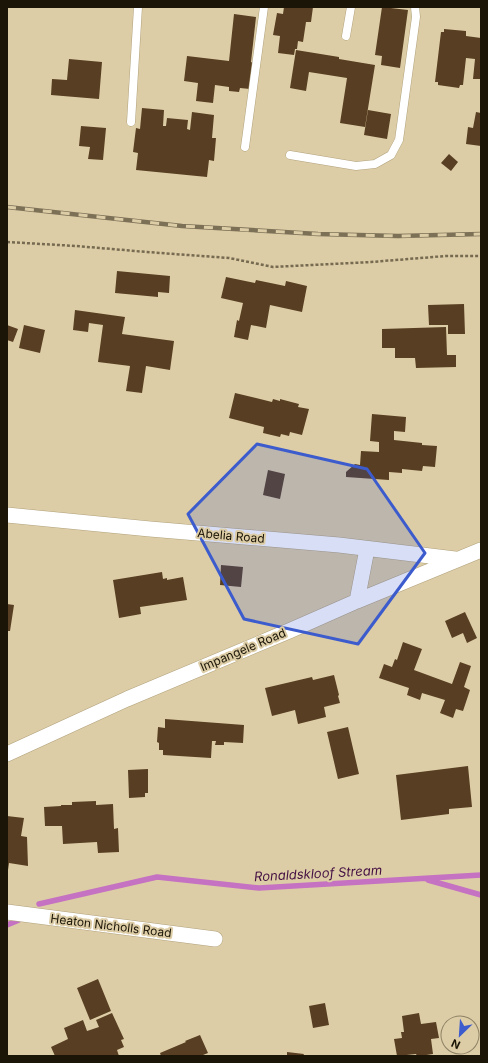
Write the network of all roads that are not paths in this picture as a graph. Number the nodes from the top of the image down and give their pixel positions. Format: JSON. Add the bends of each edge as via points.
{"nodes":[{"id":1,"x":138,"y":7,"type":"edge"},
{"id":2,"x":264,"y":7,"type":"edge"},
{"id":3,"x":351,"y":7,"type":"edge"},
{"id":4,"x":415,"y":7,"type":"edge"},
{"id":5,"x":346,"y":36,"type":"dead end"},
{"id":6,"x":131,"y":122,"type":"dead end"},
{"id":7,"x":246,"y":147,"type":"dead end"},
{"id":8,"x":290,"y":155,"type":"dead end"},
{"id":9,"x":7,"y":515,"type":"edge"},
{"id":10,"x":367,"y":549,"type":"junction"},
{"id":11,"x":481,"y":550,"type":"edge"},
{"id":12,"x":456,"y":560,"type":"junction"},
{"id":13,"x":357,"y":601,"type":"junction"},
{"id":14,"x":7,"y":754,"type":"edge"},
{"id":15,"x":7,"y":912,"type":"edge"},
{"id":16,"x":215,"y":939,"type":"dead end"}],
"edges":[{"from":1,"to":6,"type":"lane"},
{"from":2,"to":7,"type":"lane"},
{"from":3,"to":5,"type":"lane"},
{"from":4,"to":8,"type":"lane","via":[[416,16],[399,140],[390,155],[375,164],[356,166]]},
{"from":9,"to":10,"type":"street","name":"Abelia Road"},
{"from":10,"to":12,"type":"street","name":"Abelia Road"},
{"from":10,"to":13,"type":"street"},
{"from":11,"to":12,"type":"street","name":"Impangele Road"},
{"from":12,"to":13,"type":"street","name":"Impangele Road"},
{"from":13,"to":14,"type":"street","name":"Impangele Road","via":[[127,699]]},
{"from":15,"to":16,"type":"street","name":"Heaton Nicholls Road"}]}
